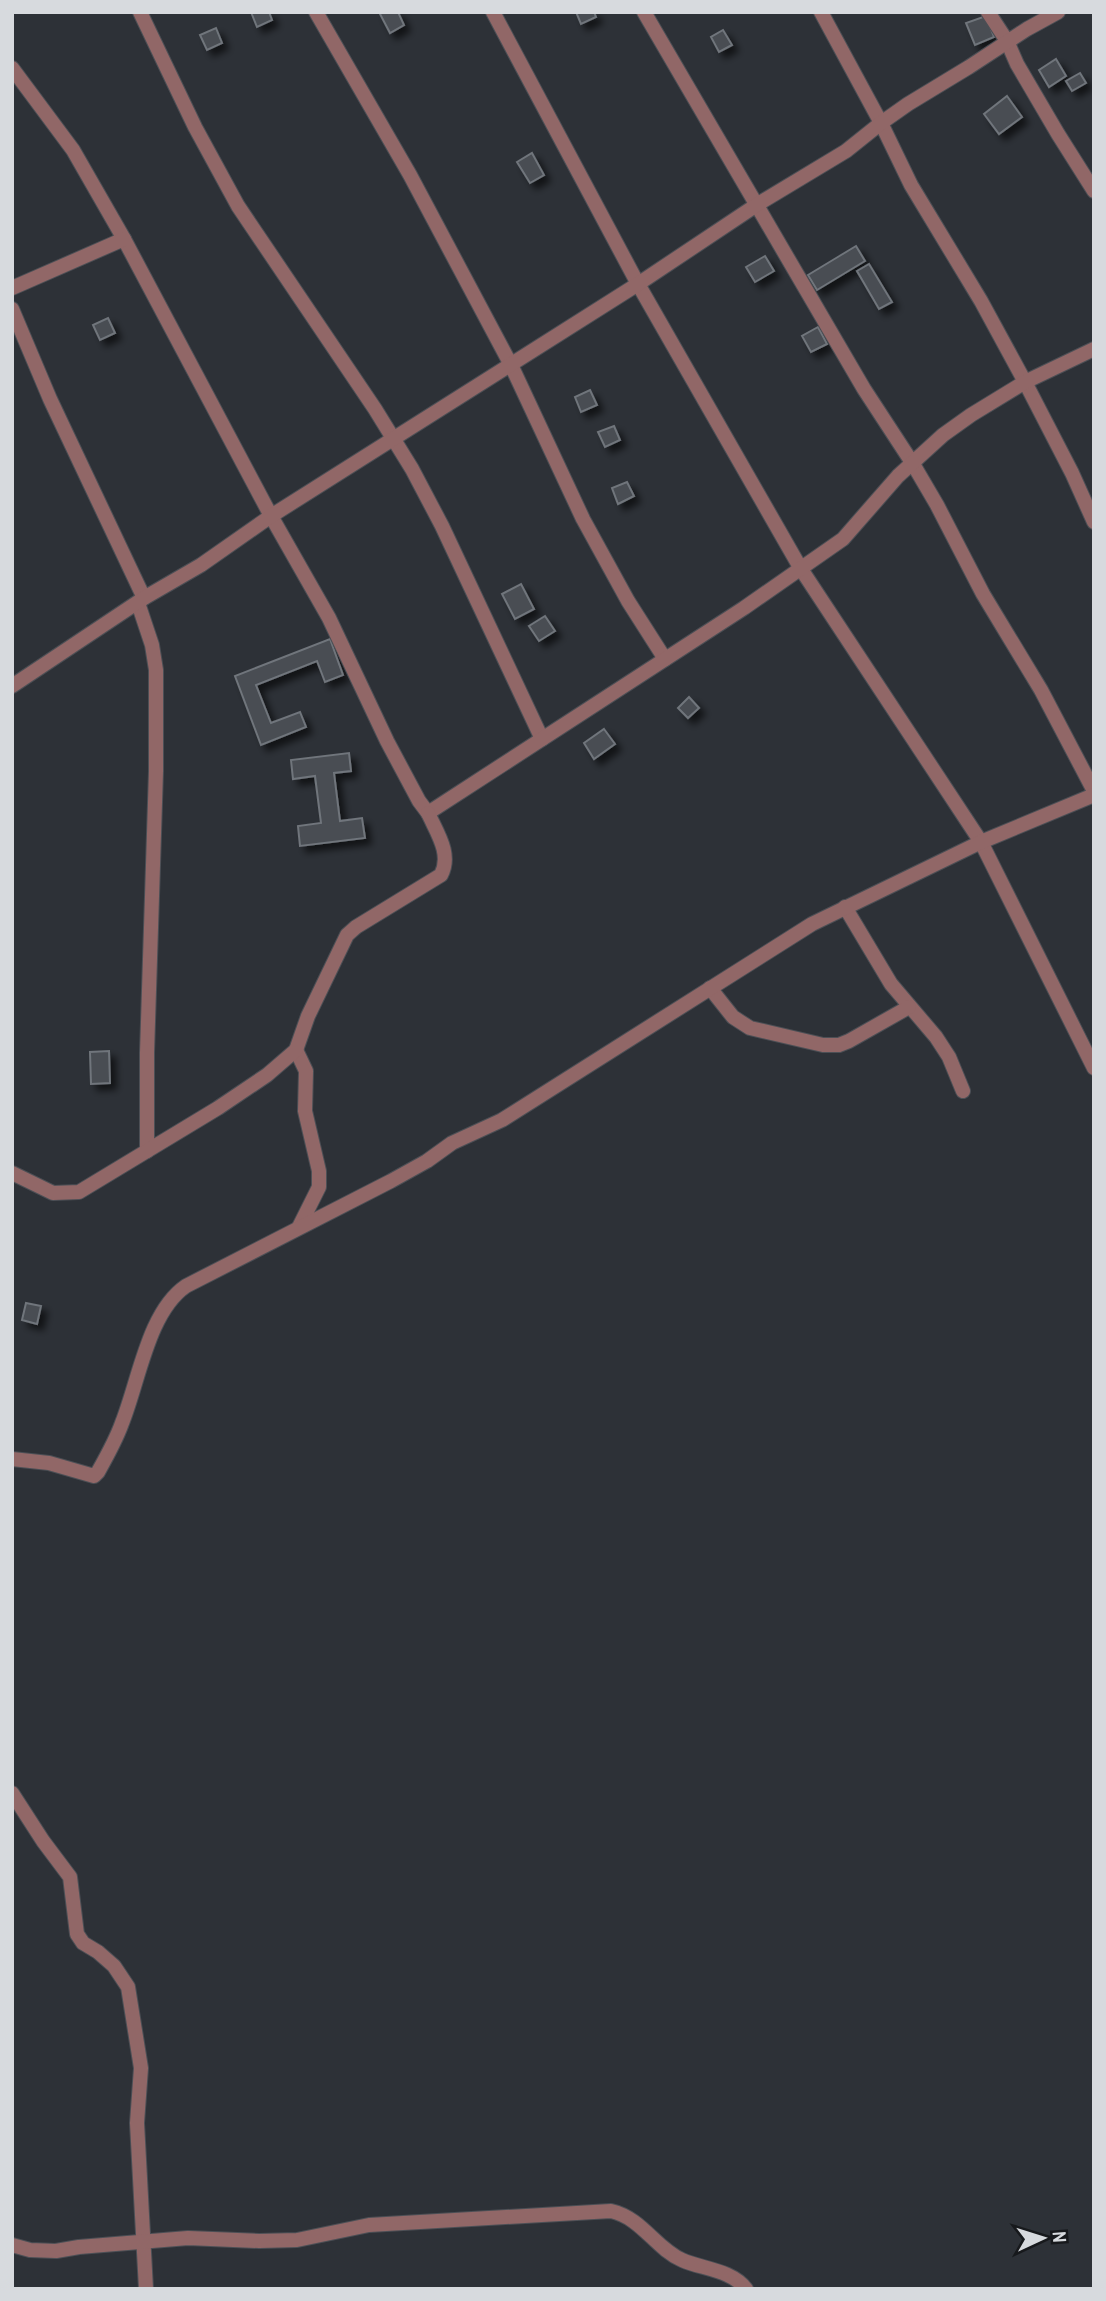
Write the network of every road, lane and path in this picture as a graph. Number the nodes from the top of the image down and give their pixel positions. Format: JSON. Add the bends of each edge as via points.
{"nodes":[{"id":1,"x":140,"y":12,"type":"edge"},
{"id":2,"x":316,"y":12,"type":"edge"},
{"id":3,"x":493,"y":12,"type":"edge"},
{"id":4,"x":644,"y":12,"type":"edge"},
{"id":5,"x":821,"y":12,"type":"edge"},
{"id":6,"x":988,"y":12,"type":"edge"},
{"id":7,"x":1058,"y":12,"type":"edge"},
{"id":8,"x":1007,"y":41,"type":"junction"},
{"id":9,"x":12,"y":68,"type":"edge"},
{"id":10,"x":881,"y":123,"type":"junction"},
{"id":11,"x":1094,"y":191,"type":"edge"},
{"id":12,"x":758,"y":204,"type":"junction"},
{"id":13,"x":124,"y":239,"type":"junction"},
{"id":14,"x":638,"y":284,"type":"junction"},
{"id":15,"x":12,"y":288,"type":"edge"},
{"id":16,"x":12,"y":309,"type":"edge"},
{"id":17,"x":1094,"y":349,"type":"edge"},
{"id":18,"x":510,"y":365,"type":"junction"},
{"id":19,"x":1025,"y":382,"type":"junction"},
{"id":20,"x":391,"y":439,"type":"junction"},
{"id":21,"x":913,"y":464,"type":"junction"},
{"id":22,"x":271,"y":516,"type":"junction"},
{"id":23,"x":1094,"y":522,"type":"edge"},
{"id":24,"x":801,"y":569,"type":"junction"},
{"id":25,"x":141,"y":600,"type":"junction"},
{"id":26,"x":665,"y":659,"type":"junction"},
{"id":27,"x":12,"y":687,"type":"edge"},
{"id":28,"x":542,"y":739,"type":"junction"},
{"id":29,"x":1094,"y":793,"type":"edge"},
{"id":30,"x":428,"y":813,"type":"junction"},
{"id":31,"x":981,"y":842,"type":"junction"},
{"id":32,"x":845,"y":907,"type":"junction"},
{"id":33,"x":710,"y":988,"type":"junction"},
{"id":34,"x":909,"y":1007,"type":"junction"},
{"id":35,"x":296,"y":1050,"type":"junction"},
{"id":36,"x":1094,"y":1068,"type":"edge"},
{"id":37,"x":963,"y":1091,"type":"dead end"},
{"id":38,"x":147,"y":1151,"type":"junction"},
{"id":39,"x":12,"y":1173,"type":"edge"},
{"id":40,"x":318,"y":1187,"type":"junction"},
{"id":41,"x":333,"y":1209,"type":"junction"},
{"id":42,"x":299,"y":1227,"type":"junction"},
{"id":43,"x":12,"y":1459,"type":"edge"},
{"id":44,"x":12,"y":1793,"type":"edge"},
{"id":45,"x":142,"y":2243,"type":"junction"},
{"id":46,"x":12,"y":2245,"type":"edge"},
{"id":47,"x":146,"y":2289,"type":"edge"},
{"id":48,"x":746,"y":2289,"type":"edge"}],
"edges":[{"from":1,"to":20,"type":"street","via":[[232,196]]},
{"from":2,"to":18,"type":"street","via":[[397,151]]},
{"from":3,"to":14,"type":"street"},
{"from":4,"to":12,"type":"street"},
{"from":5,"to":10,"type":"street"},
{"from":6,"to":8,"type":"street"},
{"from":7,"to":8,"type":"street"},
{"from":8,"to":10,"type":"street"},
{"from":8,"to":11,"type":"street"},
{"from":9,"to":13,"type":"street","via":[[73,150]]},
{"from":10,"to":12,"type":"street","via":[[846,151]]},
{"from":10,"to":19,"type":"street","via":[[911,185]]},
{"from":12,"to":14,"type":"street"},
{"from":12,"to":21,"type":"street","via":[[864,389]]},
{"from":13,"to":15,"type":"street"},
{"from":13,"to":22,"type":"street"},
{"from":14,"to":18,"type":"street"},
{"from":14,"to":24,"type":"street"},
{"from":16,"to":25,"type":"street"},
{"from":17,"to":19,"type":"street"},
{"from":18,"to":20,"type":"street"},
{"from":18,"to":26,"type":"street","via":[[583,519]]},
{"from":19,"to":21,"type":"street","via":[[943,435]]},
{"from":19,"to":23,"type":"street"},
{"from":20,"to":22,"type":"street"},
{"from":20,"to":28,"type":"street","via":[[442,526]]},
{"from":21,"to":24,"type":"street","via":[[843,538]]},
{"from":21,"to":29,"type":"street"},
{"from":22,"to":25,"type":"street"},
{"from":22,"to":30,"type":"street","via":[[329,618],[387,741]]},
{"from":24,"to":26,"type":"street"},
{"from":24,"to":31,"type":"street"},
{"from":25,"to":27,"type":"street"},
{"from":25,"to":38,"type":"street","via":[[156,670]]},
{"from":26,"to":28,"type":"street"},
{"from":28,"to":30,"type":"street"},
{"from":29,"to":31,"type":"street"},
{"from":30,"to":35,"type":"street","via":[[445,851],[441,875],[347,935]]},
{"from":31,"to":32,"type":"street"},
{"from":31,"to":36,"type":"street"},
{"from":32,"to":33,"type":"street"},
{"from":32,"to":34,"type":"street"},
{"from":33,"to":34,"type":"street","via":[[741,1023],[823,1045],[849,1041]]},
{"from":33,"to":41,"type":"street","via":[[510,1115]]},
{"from":34,"to":37,"type":"street","via":[[949,1057]]},
{"from":35,"to":38,"type":"street","via":[[267,1075]]},
{"from":35,"to":40,"type":"street","via":[[306,1071],[304,1111],[316,1153]]},
{"from":38,"to":39,"type":"street","via":[[79,1192],[53,1194]]},
{"from":40,"to":41,"type":"street"},
{"from":40,"to":42,"type":"street"},
{"from":41,"to":42,"type":"street"},
{"from":42,"to":43,"type":"street","via":[[186,1286],[168,1303],[99,1472],[94,1476],[49,1463]]},
{"from":44,"to":45,"type":"street","via":[[71,1877],[77,1934],[114,1966],[128,1987],[141,2068],[137,2123]]},
{"from":45,"to":46,"type":"street","via":[[56,2251]]},
{"from":45,"to":47,"type":"street"},
{"from":45,"to":48,"type":"street","via":[[188,2238],[297,2240],[369,2225],[611,2210],[626,2214],[681,2260],[726,2275]]}]}
